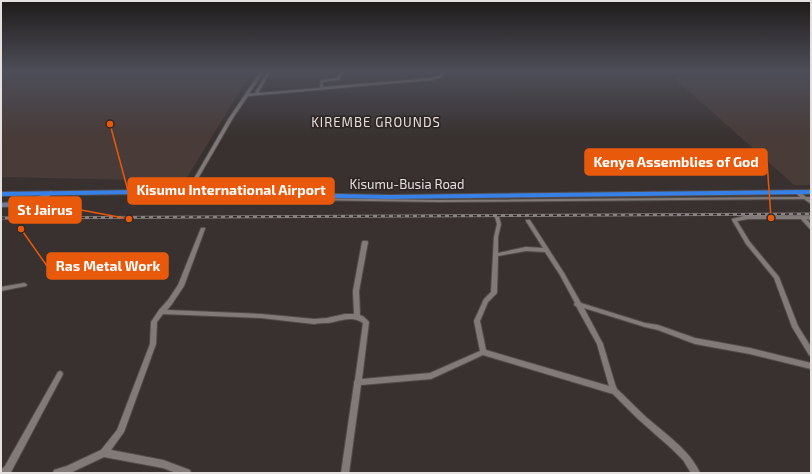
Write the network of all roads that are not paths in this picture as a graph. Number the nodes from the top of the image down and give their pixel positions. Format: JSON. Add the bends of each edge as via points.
{"nodes":[{"id":1,"x":267,"y":93,"type":"edge"},
{"id":2,"x":256,"y":94,"type":"joint"},
{"id":3,"x":246,"y":95,"type":"joint"},
{"id":4,"x":797,"y":192,"type":"junction"},
{"id":5,"x":811,"y":192,"type":"edge"},
{"id":6,"x":2,"y":193,"type":"edge"},
{"id":7,"x":51,"y":193,"type":"junction"},
{"id":8,"x":164,"y":193,"type":"junction"},
{"id":9,"x":187,"y":194,"type":"junction"},
{"id":10,"x":804,"y":198,"type":"junction"},
{"id":11,"x":811,"y":198,"type":"edge"},
{"id":12,"x":811,"y":203,"type":"edge"},
{"id":13,"x":1,"y":205,"type":"edge"},
{"id":14,"x":497,"y":217,"type":"dead end"},
{"id":15,"x":802,"y":218,"type":"junction"},
{"id":16,"x":811,"y":218,"type":"edge"},
{"id":17,"x":528,"y":221,"type":"dead end"},
{"id":18,"x":811,"y":227,"type":"edge"},
{"id":19,"x":203,"y":229,"type":"dead end"},
{"id":20,"x":365,"y":242,"type":"dead end"},
{"id":21,"x":546,"y":250,"type":"junction"},
{"id":22,"x":496,"y":255,"type":"junction"},
{"id":23,"x":24,"y":285,"type":"dead end"},
{"id":24,"x":1,"y":289,"type":"edge"},
{"id":25,"x":577,"y":304,"type":"junction"},
{"id":26,"x":161,"y":312,"type":"junction"},
{"id":27,"x":357,"y":316,"type":"junction"},
{"id":28,"x":482,"y":352,"type":"junction"},
{"id":29,"x":811,"y":353,"type":"edge"},
{"id":30,"x":811,"y":366,"type":"edge"},
{"id":31,"x":60,"y":374,"type":"dead end"},
{"id":32,"x":357,"y":382,"type":"junction"},
{"id":33,"x":615,"y":391,"type":"junction"},
{"id":34,"x":104,"y":453,"type":"junction"},
{"id":35,"x":4,"y":473,"type":"edge"},
{"id":36,"x":57,"y":473,"type":"edge"},
{"id":37,"x":187,"y":473,"type":"edge"},
{"id":38,"x":345,"y":473,"type":"edge"},
{"id":39,"x":696,"y":473,"type":"edge"}],
"edges":[{"from":1,"to":2,"type":"street"},
{"from":2,"to":3,"type":"street"},
{"from":3,"to":9,"type":"street"},
{"from":4,"to":5,"type":"highway","name":"Kisumu-Busia Road"},
{"from":4,"to":9,"type":"highway","name":"Kisumu-Busia Road","via":[[389,197]]},
{"from":4,"to":10,"type":"street"},
{"from":6,"to":7,"type":"highway","name":"Kisumu-Busia Road"},
{"from":7,"to":8,"type":"highway","name":"Kisumu-Busia Road"},
{"from":7,"to":13,"type":"street","via":[[28,204]]},
{"from":8,"to":9,"type":"highway","name":"Kisumu-Busia Road"},
{"from":8,"to":10,"type":"street","via":[[178,197],[439,201]]},
{"from":10,"to":11,"type":"street"},
{"from":10,"to":12,"type":"street"},
{"from":14,"to":22,"type":"street","via":[[499,224]]},
{"from":15,"to":16,"type":"street"},
{"from":15,"to":18,"type":"street"},
{"from":15,"to":29,"type":"street","via":[[748,217],[734,220],[748,243],[776,277],[795,327]]},
{"from":17,"to":21,"type":"street"},
{"from":19,"to":26,"type":"street","via":[[181,286]]},
{"from":20,"to":27,"type":"street","via":[[356,291]]},
{"from":21,"to":22,"type":"street","via":[[526,249]]},
{"from":21,"to":25,"type":"street"},
{"from":22,"to":28,"type":"street","via":[[494,293],[486,301],[477,321]]},
{"from":23,"to":24,"type":"street"},
{"from":25,"to":30,"type":"street","via":[[695,341]]},
{"from":25,"to":33,"type":"street","via":[[600,344]]},
{"from":26,"to":27,"type":"street","via":[[321,321]]},
{"from":26,"to":34,"type":"street","via":[[154,322],[153,344],[120,432]]},
{"from":27,"to":32,"type":"street","via":[[366,322]]},
{"from":28,"to":32,"type":"street","via":[[431,376]]},
{"from":28,"to":33,"type":"street"},
{"from":31,"to":35,"type":"street"},
{"from":32,"to":38,"type":"street"},
{"from":33,"to":39,"type":"street","via":[[686,456]]},
{"from":34,"to":36,"type":"street"},
{"from":34,"to":37,"type":"street","via":[[163,464]]}]}
